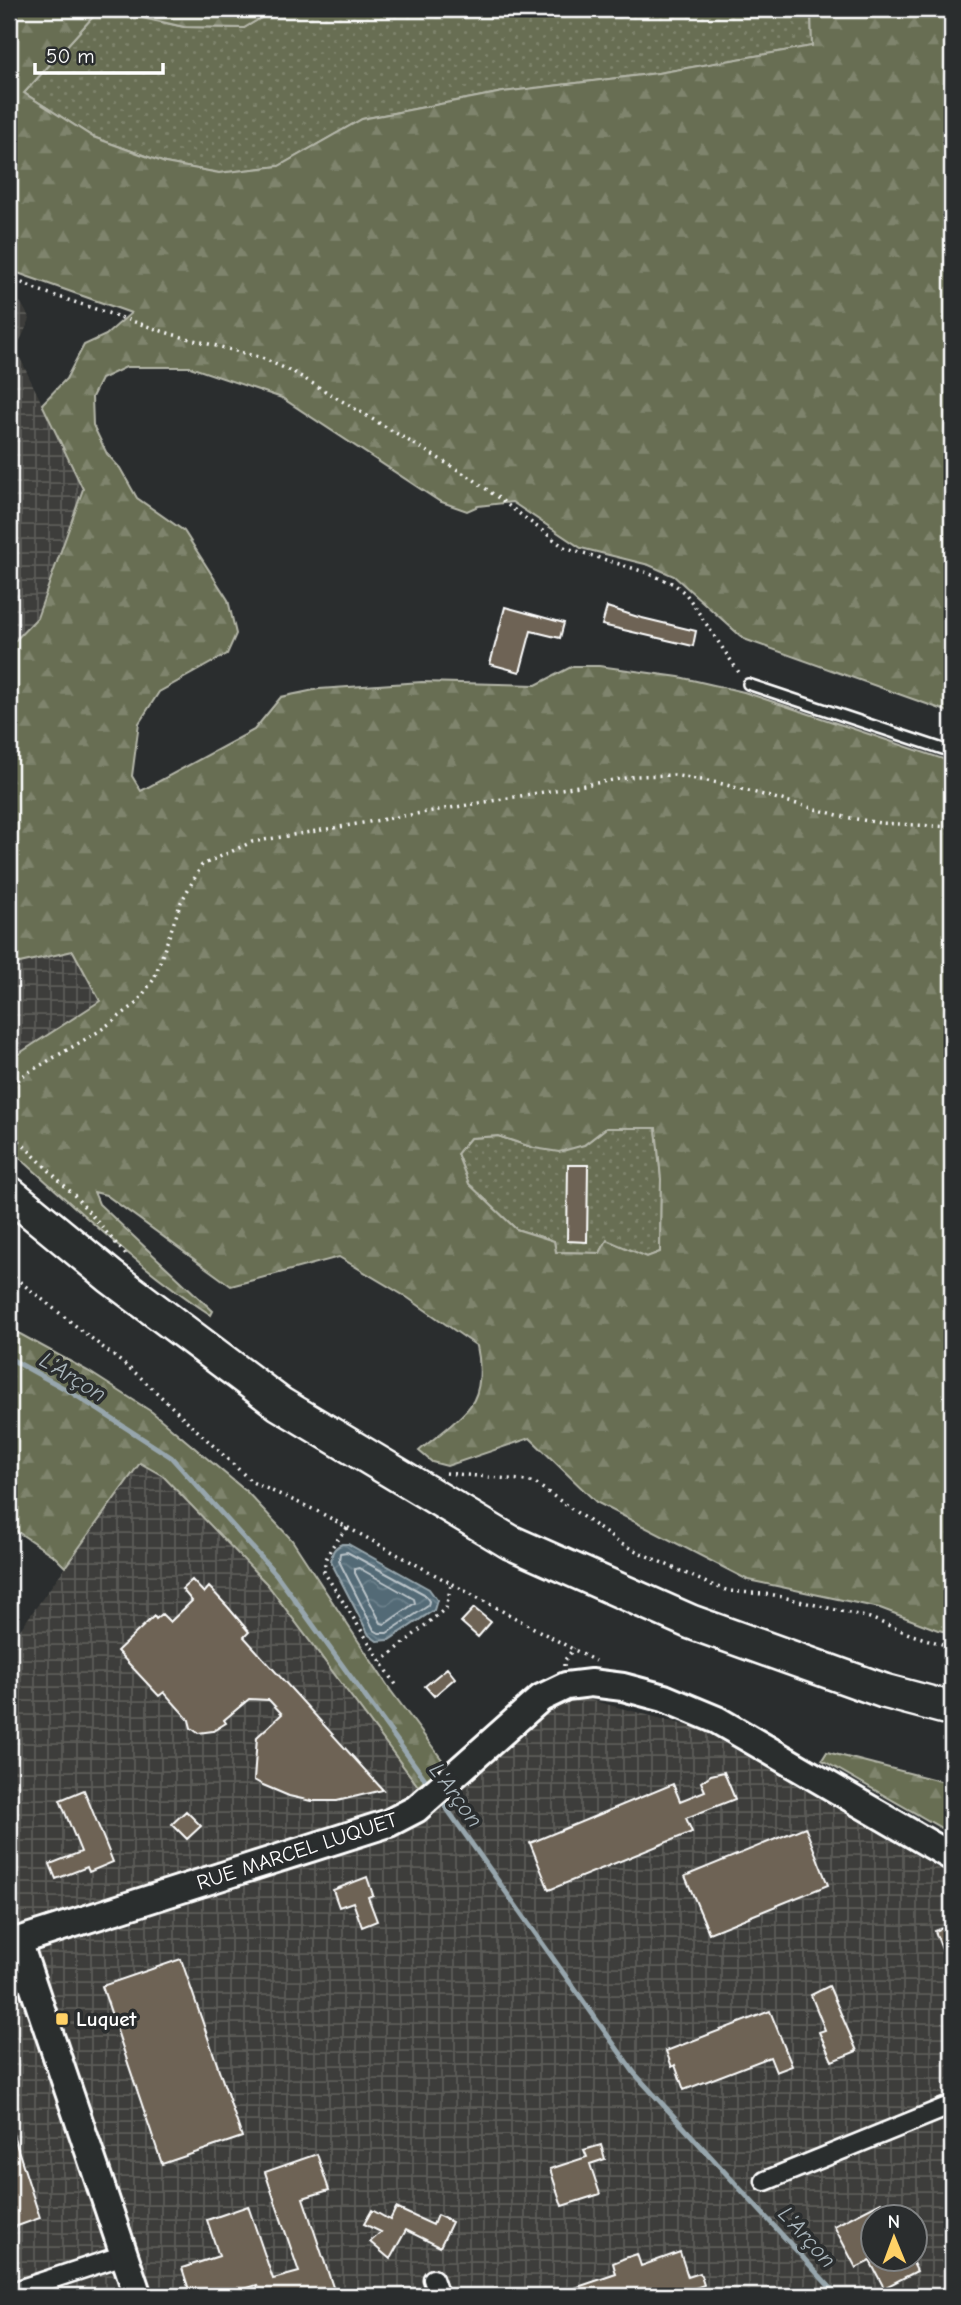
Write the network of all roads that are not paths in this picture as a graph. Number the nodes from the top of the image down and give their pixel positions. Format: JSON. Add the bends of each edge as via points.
{"nodes":[{"id":1,"x":748,"y":684,"type":"road end"},
{"id":2,"x":952,"y":752,"type":"edge"},
{"id":3,"x":9,"y":1193,"type":"edge"},
{"id":4,"x":952,"y":1709,"type":"edge"},
{"id":5,"x":952,"y":1857,"type":"edge"},
{"id":6,"x":13,"y":1941,"type":"edge"},
{"id":7,"x":952,"y":2105,"type":"edge"},
{"id":8,"x":765,"y":2180,"type":"dead end"},
{"id":9,"x":124,"y":2255,"type":"junction"},
{"id":10,"x":9,"y":2293,"type":"edge"},
{"id":11,"x":138,"y":2296,"type":"edge"}],
"edges":[{"from":1,"to":2,"type":"lane"},
{"from":3,"to":4,"type":"highway","via":[[111,1277],[280,1404],[510,1542],[691,1622],[884,1691]]},
{"from":5,"to":6,"type":"street","name":"RUE MARCEL LUQUET","via":[[717,1720],[664,1698],[592,1683],[566,1686],[541,1698],[443,1787],[389,1823]]},
{"from":6,"to":9,"type":"street","name":"RUE MARCEL LUQUET"},
{"from":7,"to":8,"type":"street"},
{"from":9,"to":10,"type":"street"},
{"from":9,"to":11,"type":"street","name":"RUE MARCEL LUQUET"}]}
